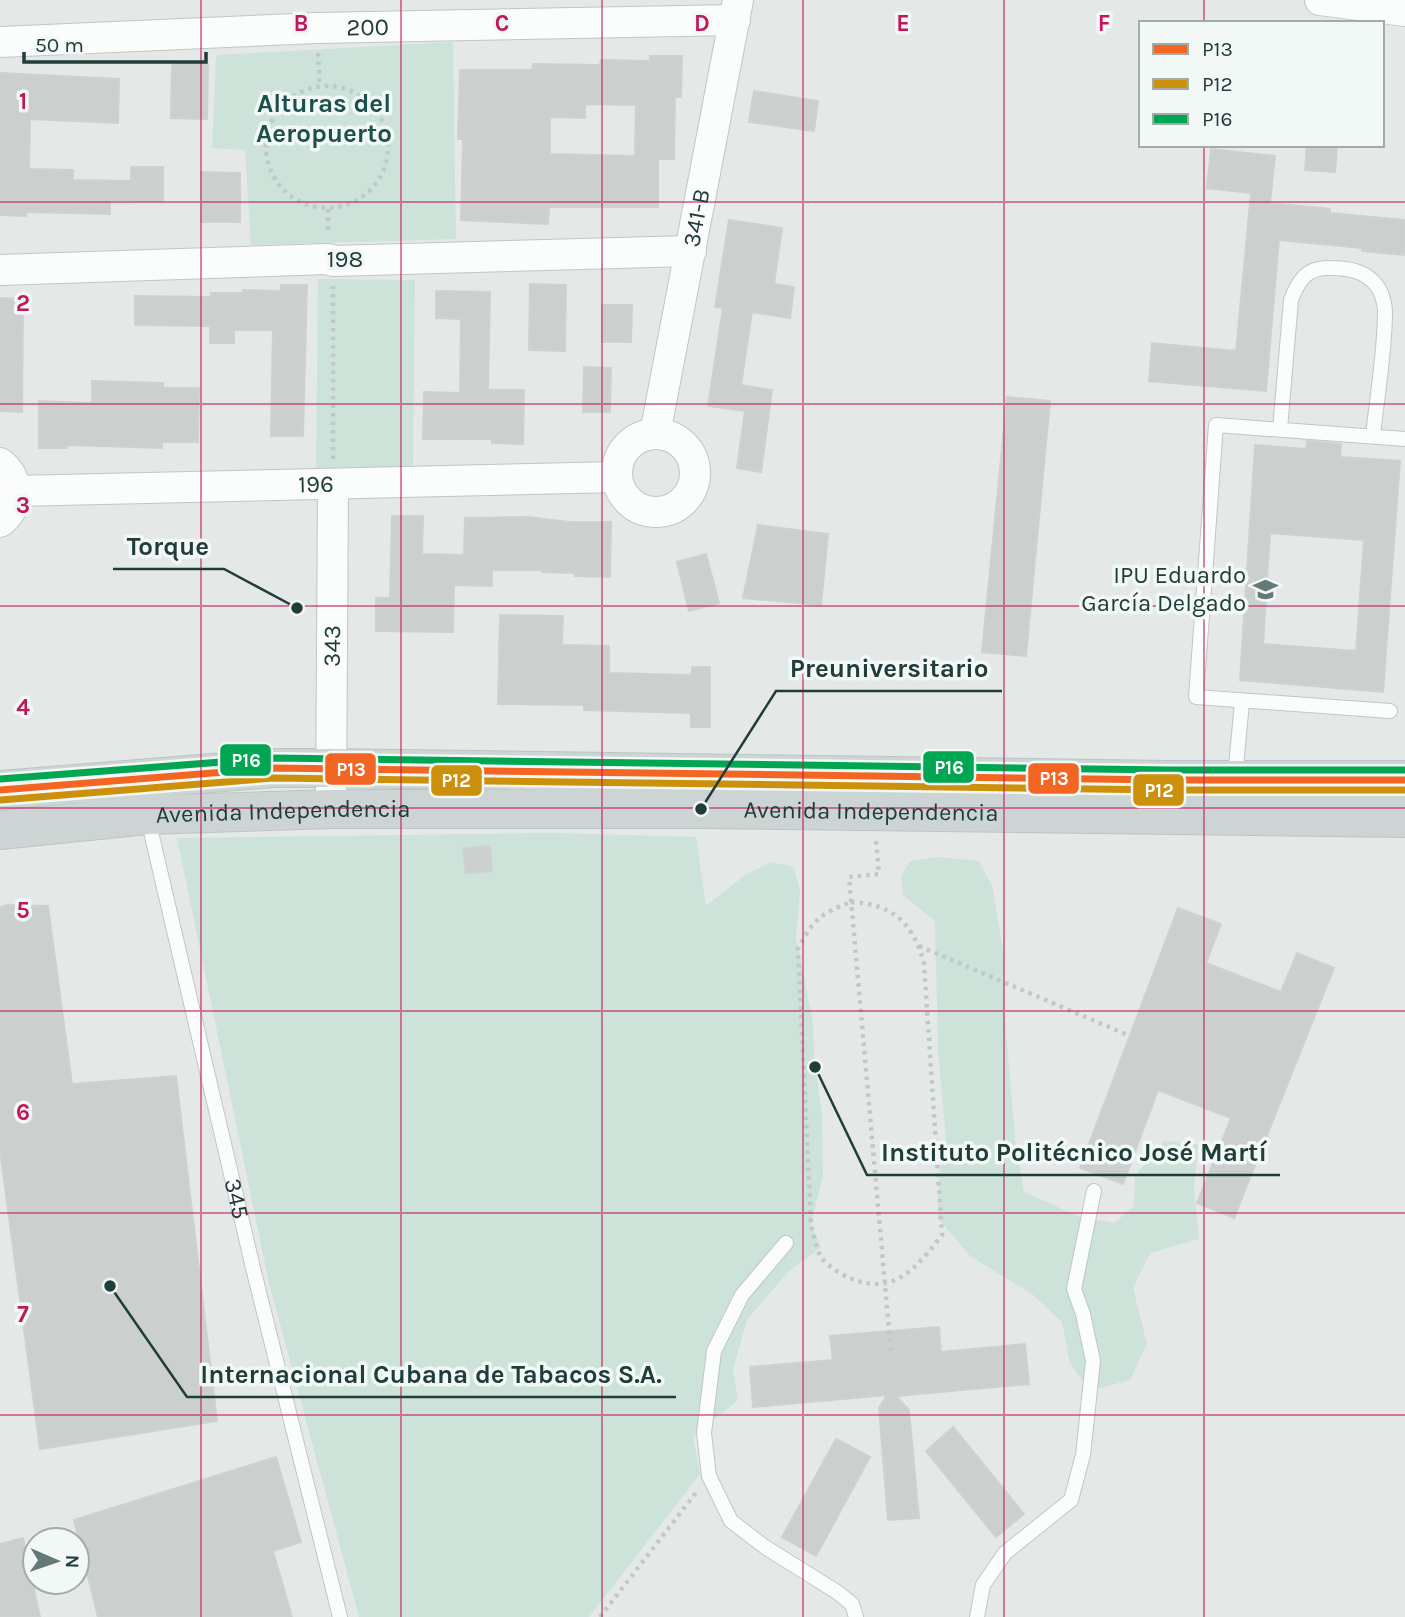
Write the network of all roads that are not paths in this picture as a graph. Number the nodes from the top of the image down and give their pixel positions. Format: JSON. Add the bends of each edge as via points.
{"nodes":[{"id":1,"x":1320,"y":0,"type":"edge"},
{"id":2,"x":1362,"y":3,"type":"edge"},
{"id":3,"x":736,"y":10,"type":"edge"},
{"id":4,"x":1405,"y":11,"type":"edge"},
{"id":5,"x":0,"y":42,"type":"edge"},
{"id":6,"x":691,"y":251,"type":"junction"},
{"id":7,"x":0,"y":270,"type":"edge"},
{"id":8,"x":1280,"y":429,"type":"junction"},
{"id":9,"x":655,"y":434,"type":"junction"},
{"id":10,"x":1373,"y":436,"type":"junction"},
{"id":11,"x":1405,"y":439,"type":"edge"},
{"id":12,"x":0,"y":463,"type":"edge"},
{"id":13,"x":617,"y":477,"type":"junction"},
{"id":14,"x":333,"y":485,"type":"junction"},
{"id":15,"x":15,"y":491,"type":"junction"},
{"id":16,"x":0,"y":522,"type":"edge"},
{"id":17,"x":1241,"y":702,"type":"junction"},
{"id":18,"x":1390,"y":711,"type":"dead end"},
{"id":19,"x":331,"y":768,"type":"junction"},
{"id":20,"x":140,"y":778,"type":"junction"},
{"id":21,"x":1235,"y":780,"type":"junction"},
{"id":22,"x":1405,"y":780,"type":"edge"},
{"id":23,"x":0,"y":790,"type":"edge"},
{"id":24,"x":331,"y":809,"type":"junction"},
{"id":25,"x":147,"y":815,"type":"junction"},
{"id":26,"x":1405,"y":818,"type":"edge"},
{"id":27,"x":0,"y":830,"type":"edge"},
{"id":28,"x":1094,"y":1191,"type":"dead end"},
{"id":29,"x":786,"y":1243,"type":"dead end"},
{"id":30,"x":340,"y":1617,"type":"edge"},
{"id":31,"x":856,"y":1617,"type":"edge"},
{"id":32,"x":977,"y":1617,"type":"edge"}],
"edges":[{"from":1,"to":2,"type":"street"},
{"from":2,"to":4,"type":"street"},
{"from":3,"to":5,"type":"street","name":"200"},
{"from":3,"to":6,"type":"street","name":"341-B"},
{"from":6,"to":7,"type":"street","name":"198"},
{"from":6,"to":9,"type":"street","name":"341-B"},
{"from":8,"to":10,"type":"lane"},
{"from":8,"to":10,"type":"lane","via":[[1291,300],[1297,282],[1308,272],[1346,268],[1362,273],[1379,287],[1385,309]]},
{"from":8,"to":17,"type":"lane","via":[[1216,425],[1196,698]]},
{"from":9,"to":13,"type":"street","via":[[643,436],[623,452]]},
{"from":9,"to":13,"type":"street","via":[[680,442],[689,452],[695,477],[684,500],[662,512],[637,508],[620,490]]},
{"from":10,"to":11,"type":"lane"},
{"from":12,"to":15,"type":"street","via":[[10,473]]},
{"from":13,"to":14,"type":"street","name":"196"},
{"from":14,"to":15,"type":"street","name":"196"},
{"from":14,"to":19,"type":"street","name":"343"},
{"from":15,"to":16,"type":"street","via":[[12,510]]},
{"from":17,"to":18,"type":"lane"},
{"from":17,"to":21,"type":"lane"},
{"from":19,"to":20,"type":"main road","name":"Avenida Independencia"},
{"from":19,"to":21,"type":"main road","name":"Avenida Independencia"},
{"from":19,"to":24,"type":"street","name":"343"},
{"from":20,"to":23,"type":"main road","name":"Avenida Independencia"},
{"from":20,"to":25,"type":"street","name":"345"},
{"from":21,"to":22,"type":"main road","name":"Avenida Independencia"},
{"from":24,"to":25,"type":"main road","name":"Avenida Independencia"},
{"from":24,"to":26,"type":"main road","name":"Avenida Independencia"},
{"from":25,"to":27,"type":"main road","name":"Avenida Independencia"},
{"from":25,"to":30,"type":"lane","name":"345"},
{"from":28,"to":32,"type":"lane","via":[[1074,1289],[1093,1361],[1083,1455],[1071,1500],[1005,1553],[983,1585]]},
{"from":29,"to":31,"type":"lane","via":[[742,1295],[714,1351],[704,1433],[709,1476],[731,1521],[837,1592],[852,1604]]}]}
